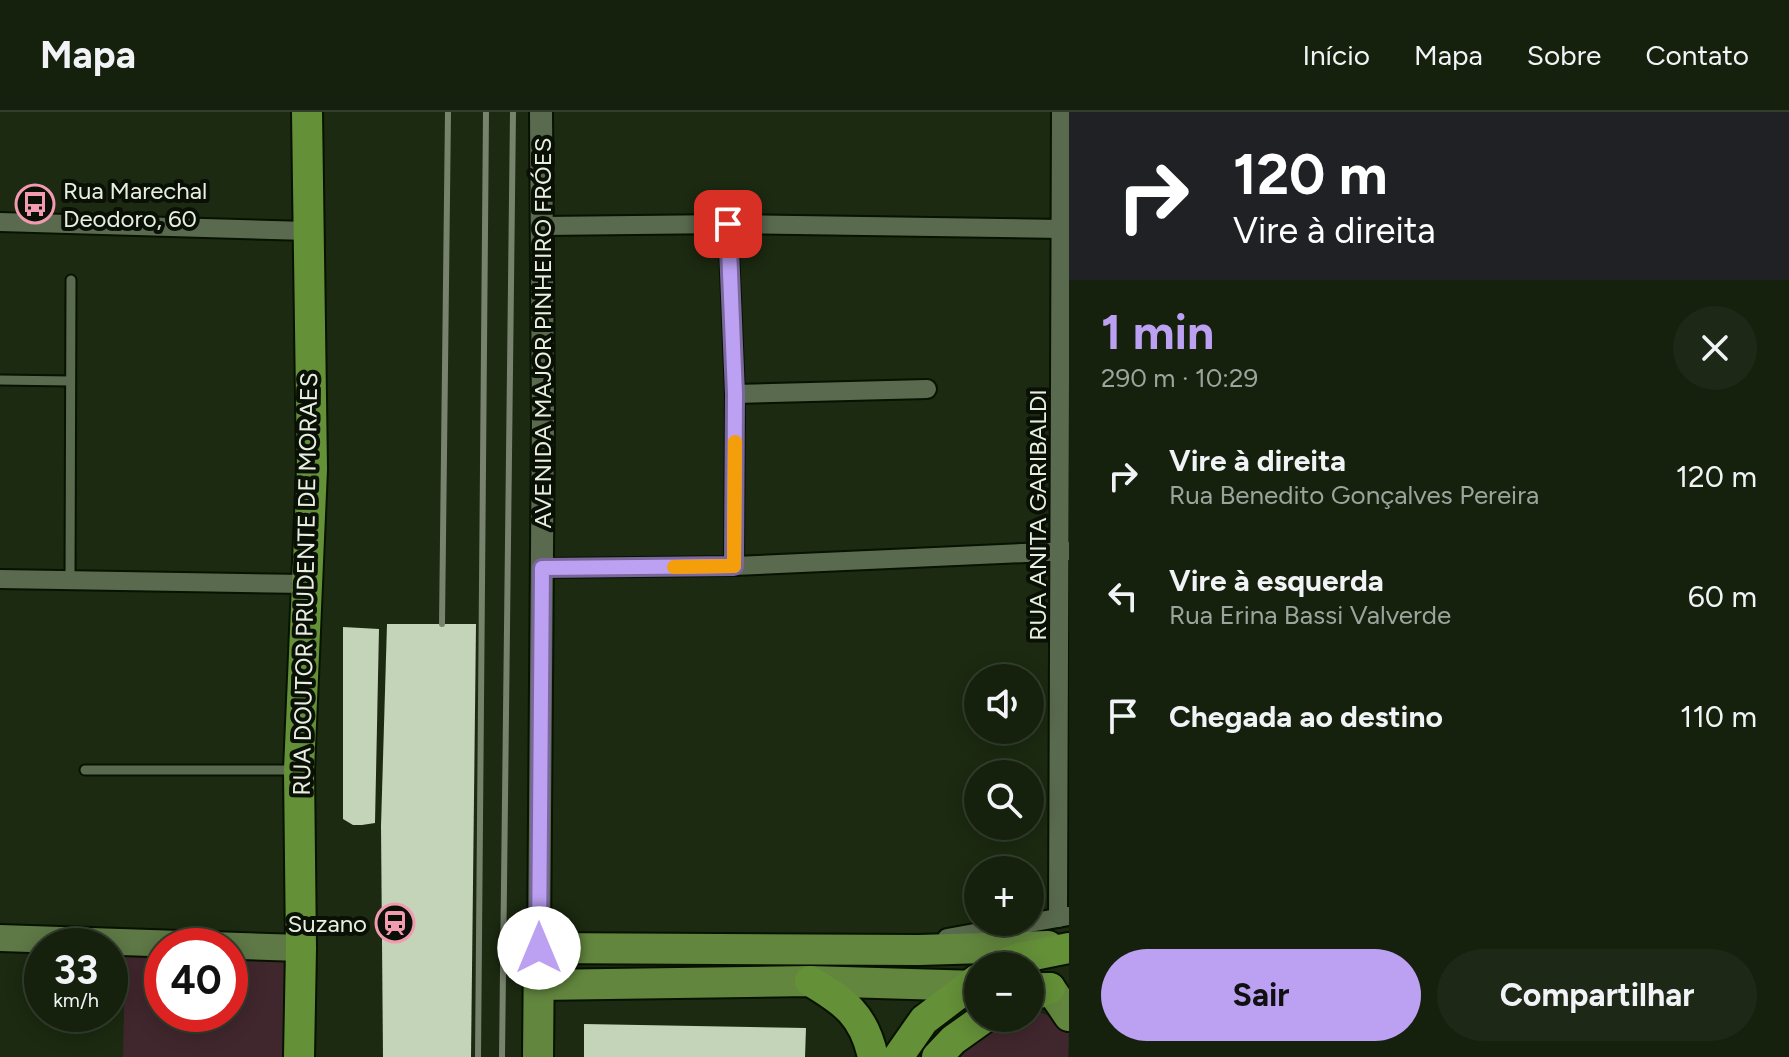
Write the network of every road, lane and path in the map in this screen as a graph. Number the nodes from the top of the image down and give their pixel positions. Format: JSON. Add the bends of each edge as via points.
{"nodes":[{"id":1,"x":307,"y":112,"type":"edge"},
{"id":2,"x":541,"y":112,"type":"edge"},
{"id":3,"x":1061,"y":112,"type":"edge"},
{"id":4,"x":1065,"y":136,"type":"edge"},
{"id":5,"x":0,"y":222,"type":"edge"},
{"id":6,"x":728,"y":224,"type":"junction"},
{"id":7,"x":542,"y":226,"type":"junction"},
{"id":8,"x":1062,"y":229,"type":"junction"},
{"id":9,"x":307,"y":231,"type":"junction"},
{"id":10,"x":71,"y":280,"type":"dead end"},
{"id":11,"x":0,"y":380,"type":"edge"},
{"id":12,"x":70,"y":381,"type":"junction"},
{"id":13,"x":927,"y":389,"type":"dead end"},
{"id":14,"x":735,"y":394,"type":"junction"},
{"id":15,"x":1065,"y":551,"type":"edge"},
{"id":16,"x":734,"y":566,"type":"junction"},
{"id":17,"x":542,"y":568,"type":"junction"},
{"id":18,"x":0,"y":579,"type":"edge"},
{"id":19,"x":70,"y":581,"type":"junction"},
{"id":20,"x":307,"y":584,"type":"junction"},
{"id":21,"x":85,"y":770,"type":"dead end"},
{"id":22,"x":299,"y":770,"type":"junction"},
{"id":23,"x":1064,"y":917,"type":"edge"},
{"id":24,"x":0,"y":938,"type":"edge"},
{"id":25,"x":301,"y":948,"type":"junction"},
{"id":26,"x":539,"y":948,"type":"junction"},
{"id":27,"x":1069,"y":948,"type":"edge"},
{"id":28,"x":919,"y":950,"type":"junction"},
{"id":29,"x":1044,"y":953,"type":"edge"},
{"id":30,"x":810,"y":981,"type":"junction"},
{"id":31,"x":964,"y":984,"type":"edge"},
{"id":32,"x":539,"y":985,"type":"junction"},
{"id":33,"x":1045,"y":990,"type":"edge"},
{"id":34,"x":964,"y":991,"type":"edge"},
{"id":35,"x":1069,"y":1016,"type":"edge"},
{"id":36,"x":964,"y":1032,"type":"edge"},
{"id":37,"x":299,"y":1057,"type":"edge"},
{"id":38,"x":538,"y":1057,"type":"edge"},
{"id":39,"x":873,"y":1057,"type":"edge"},
{"id":40,"x":898,"y":1057,"type":"edge"},
{"id":41,"x":937,"y":1057,"type":"edge"}],
"edges":[{"from":1,"to":9,"type":"highway","name":"RUA DOUTOR PRUDENTE DE MORAES"},
{"from":2,"to":7,"type":"street","name":"AVENIDA MAJOR PINHEIRO FRÓES"},
{"from":3,"to":4,"type":"street","name":"RUA ANITA GARIBALDI"},
{"from":4,"to":8,"type":"street","name":"RUA ANITA GARIBALDI"},
{"from":5,"to":9,"type":"street"},
{"from":6,"to":7,"type":"street"},
{"from":6,"to":8,"type":"street"},
{"from":6,"to":14,"type":"street"},
{"from":7,"to":17,"type":"street","name":"AVENIDA MAJOR PINHEIRO FRÓES"},
{"from":8,"to":15,"type":"street","name":"RUA ANITA GARIBALDI"},
{"from":9,"to":20,"type":"highway","name":"RUA DOUTOR PRUDENTE DE MORAES","via":[[312,469]]},
{"from":10,"to":12,"type":"lane"},
{"from":11,"to":12,"type":"lane"},
{"from":12,"to":19,"type":"lane"},
{"from":13,"to":14,"type":"street"},
{"from":14,"to":16,"type":"street"},
{"from":15,"to":16,"type":"street"},
{"from":15,"to":23,"type":"street","name":"RUA ANITA GARIBALDI"},
{"from":16,"to":17,"type":"street"},
{"from":17,"to":26,"type":"street","name":"AVENIDA MAJOR PINHEIRO FRÓES"},
{"from":18,"to":19,"type":"street"},
{"from":19,"to":20,"type":"street"},
{"from":20,"to":22,"type":"highway","name":"RUA DOUTOR PRUDENTE DE MORAES"},
{"from":21,"to":22,"type":"lane"},
{"from":22,"to":25,"type":"highway","name":"RUA DOUTOR PRUDENTE DE MORAES"},
{"from":23,"to":28,"type":"street","via":[[954,936]]},
{"from":24,"to":25,"type":"main road"},
{"from":25,"to":37,"type":"highway","name":"RUA DOUTOR PRUDENTE DE MORAES"},
{"from":26,"to":28,"type":"main road"},
{"from":26,"to":32,"type":"main road","name":"AVENIDA MAJOR PINHEIRO FRÓES"},
{"from":27,"to":28,"type":"main road"},
{"from":27,"to":29,"type":"highway"},
{"from":30,"to":31,"type":"main road"},
{"from":30,"to":32,"type":"main road"},
{"from":30,"to":39,"type":"highway","via":[[839,998],[857,1017]]},
{"from":32,"to":38,"type":"main road","name":"AVENIDA MAJOR PINHEIRO FRÓES"},
{"from":33,"to":35,"type":"main road"},
{"from":34,"to":40,"type":"highway","via":[[924,1020]]},
{"from":36,"to":41,"type":"highway"}]}
